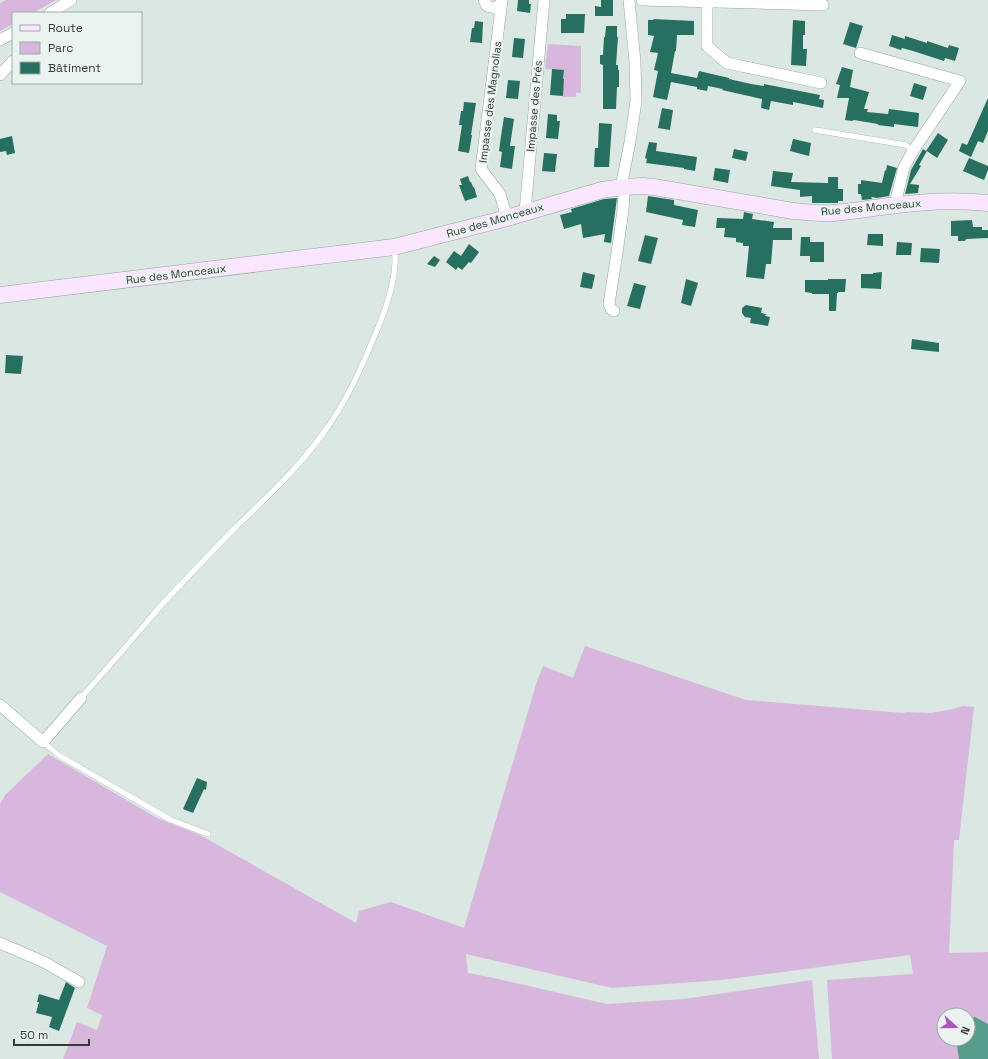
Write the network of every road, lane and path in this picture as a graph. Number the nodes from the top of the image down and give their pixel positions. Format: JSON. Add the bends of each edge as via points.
{"nodes":[{"id":1,"x":71,"y":0,"type":"edge"},
{"id":2,"x":484,"y":0,"type":"edge"},
{"id":3,"x":544,"y":0,"type":"edge"},
{"id":4,"x":629,"y":0,"type":"edge"},
{"id":5,"x":642,"y":0,"type":"edge"},
{"id":6,"x":502,"y":2,"type":"edge"},
{"id":7,"x":707,"y":2,"type":"junction"},
{"id":8,"x":824,"y":5,"type":"dead end"},
{"id":9,"x":52,"y":12,"type":"edge"},
{"id":10,"x":12,"y":34,"type":"edge"},
{"id":11,"x":0,"y":40,"type":"edge"},
{"id":12,"x":860,"y":53,"type":"dead end"},
{"id":13,"x":12,"y":62,"type":"edge"},
{"id":14,"x":0,"y":75,"type":"edge"},
{"id":15,"x":821,"y":83,"type":"dead end"},
{"id":16,"x":815,"y":130,"type":"dead end"},
{"id":17,"x":913,"y":151,"type":"junction"},
{"id":18,"x":623,"y":187,"type":"junction"},
{"id":19,"x":988,"y":203,"type":"edge"},
{"id":20,"x":896,"y":204,"type":"junction"},
{"id":21,"x":524,"y":212,"type":"junction"},
{"id":22,"x":507,"y":218,"type":"junction"},
{"id":23,"x":394,"y":248,"type":"junction"},
{"id":24,"x":0,"y":295,"type":"edge"},
{"id":25,"x":614,"y":311,"type":"dead end"},
{"id":26,"x":81,"y":698,"type":"joint"},
{"id":27,"x":0,"y":705,"type":"edge"},
{"id":28,"x":43,"y":742,"type":"junction"},
{"id":29,"x":208,"y":834,"type":"dead end"},
{"id":30,"x":0,"y":943,"type":"edge"},
{"id":31,"x":79,"y":982,"type":"dead end"}],
"edges":[{"from":1,"to":9,"type":"street"},
{"from":2,"to":6,"type":"street","name":"Impasse des Magnolias","via":[[487,6],[495,8]]},
{"from":3,"to":21,"type":"street","name":"Impasse des Prés"},
{"from":4,"to":18,"type":"street","via":[[636,101]]},
{"from":5,"to":7,"type":"street"},
{"from":6,"to":22,"type":"street","name":"Impasse des Magnolias","via":[[482,169],[500,194]]},
{"from":7,"to":8,"type":"street"},
{"from":7,"to":15,"type":"street","via":[[707,46],[727,63]]},
{"from":10,"to":11,"type":"street"},
{"from":12,"to":17,"type":"street","via":[[960,81]]},
{"from":13,"to":14,"type":"street"},
{"from":16,"to":17,"type":"lane","via":[[906,145]]},
{"from":17,"to":20,"type":"street","via":[[904,167]]},
{"from":18,"to":20,"type":"main road","name":"Rue des Monceaux","via":[[654,187],[808,213],[833,213]]},
{"from":18,"to":21,"type":"main road","name":"Rue des Monceaux","via":[[602,190]]},
{"from":18,"to":25,"type":"street","via":[[623,210],[609,304]]},
{"from":19,"to":20,"type":"main road","name":"Rue des Monceaux","via":[[947,201]]},
{"from":21,"to":22,"type":"main road","name":"Rue des Monceaux"},
{"from":22,"to":23,"type":"main road","name":"Rue des Monceaux"},
{"from":23,"to":24,"type":"main road","name":"Rue des Monceaux"},
{"from":23,"to":26,"type":"lane","via":[[395,268],[384,312],[367,354],[337,414],[292,471],[167,598]]},
{"from":26,"to":28,"type":"street"},
{"from":27,"to":28,"type":"street"},
{"from":28,"to":29,"type":"lane","via":[[75,765],[171,820]]},
{"from":30,"to":31,"type":"street","via":[[44,962]]}]}
